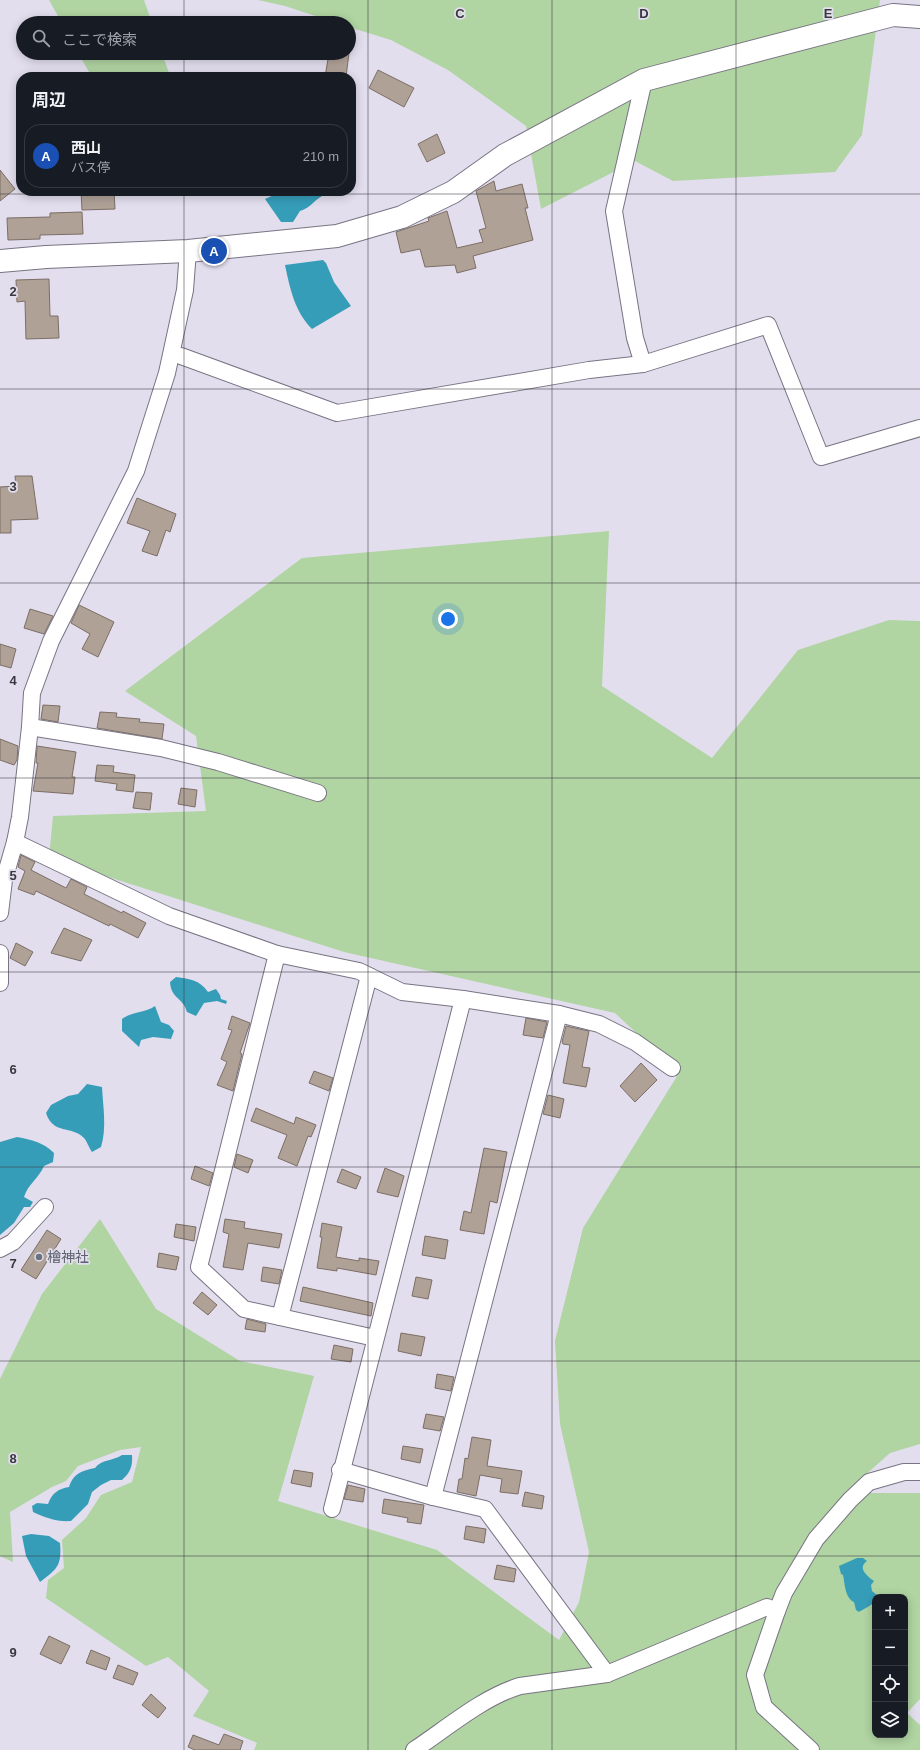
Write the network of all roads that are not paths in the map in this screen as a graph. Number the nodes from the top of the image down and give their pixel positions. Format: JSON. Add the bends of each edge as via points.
{"nodes":[{"id":1,"x":920,"y":17,"type":"edge"},
{"id":2,"x":644,"y":80,"type":"junction"},
{"id":3,"x":188,"y":251,"type":"junction"},
{"id":4,"x":0,"y":261,"type":"edge"},
{"id":5,"x":181,"y":356,"type":"dead end"},
{"id":6,"x":643,"y":364,"type":"junction"},
{"id":7,"x":920,"y":428,"type":"edge"},
{"id":8,"x":30,"y":727,"type":"junction"},
{"id":9,"x":318,"y":793,"type":"dead end"},
{"id":10,"x":16,"y":842,"type":"junction"},
{"id":11,"x":0,"y":913,"type":"edge"},
{"id":12,"x":0,"y":953,"type":"edge"},
{"id":13,"x":277,"y":954,"type":"junction"},
{"id":14,"x":369,"y":976,"type":"junction"},
{"id":15,"x":0,"y":977,"type":"edge"},
{"id":16,"x":463,"y":999,"type":"junction"},
{"id":17,"x":559,"y":1014,"type":"junction"},
{"id":18,"x":672,"y":1068,"type":"dead end"},
{"id":19,"x":45,"y":1207,"type":"dead end"},
{"id":20,"x":0,"y":1249,"type":"edge"},
{"id":21,"x":280,"y":1317,"type":"junction"},
{"id":22,"x":375,"y":1338,"type":"junction"},
{"id":23,"x":340,"y":1470,"type":"junction"},
{"id":24,"x":920,"y":1472,"type":"edge"},
{"id":25,"x":433,"y":1497,"type":"junction"},
{"id":26,"x":332,"y":1509,"type":"dead end"},
{"id":27,"x":777,"y":1611,"type":"junction"},
{"id":28,"x":607,"y":1674,"type":"junction"},
{"id":29,"x":414,"y":1750,"type":"edge"},
{"id":30,"x":811,"y":1750,"type":"edge"}],
"edges":[{"from":1,"to":2,"type":"street","via":[[893,15]]},
{"from":2,"to":3,"type":"street","via":[[505,155],[453,192],[402,217],[337,236]]},
{"from":2,"to":6,"type":"street","via":[[614,211],[635,338]]},
{"from":3,"to":4,"type":"street"},
{"from":3,"to":8,"type":"street","via":[[185,290],[167,373],[136,470],[51,641],[32,694]]},
{"from":5,"to":6,"type":"street","via":[[337,413],[589,370]]},
{"from":6,"to":7,"type":"street","via":[[768,325],[821,458]]},
{"from":8,"to":9,"type":"street","via":[[161,748],[218,762]]},
{"from":8,"to":10,"type":"street"},
{"from":10,"to":11,"type":"street","via":[[4,880]]},
{"from":10,"to":13,"type":"street","via":[[169,916]]},
{"from":12,"to":15,"type":"street"},
{"from":13,"to":14,"type":"street","via":[[359,971]]},
{"from":13,"to":21,"type":"street","via":[[199,1267],[244,1309]]},
{"from":14,"to":16,"type":"street","via":[[402,992]]},
{"from":14,"to":21,"type":"street"},
{"from":16,"to":17,"type":"street"},
{"from":16,"to":22,"type":"street"},
{"from":17,"to":18,"type":"street","via":[[599,1024],[635,1042]]},
{"from":17,"to":25,"type":"street"},
{"from":19,"to":20,"type":"street","via":[[13,1242]]},
{"from":21,"to":22,"type":"street"},
{"from":22,"to":23,"type":"street"},
{"from":23,"to":25,"type":"street"},
{"from":23,"to":26,"type":"street"},
{"from":24,"to":27,"type":"street","via":[[904,1472],[869,1482],[850,1500],[816,1539],[784,1593]]},
{"from":25,"to":28,"type":"street","via":[[485,1509]]},
{"from":27,"to":28,"type":"street","via":[[767,1607]]},
{"from":27,"to":30,"type":"street","via":[[756,1675],[764,1707]]},
{"from":28,"to":29,"type":"street","via":[[507,1690]]}]}
